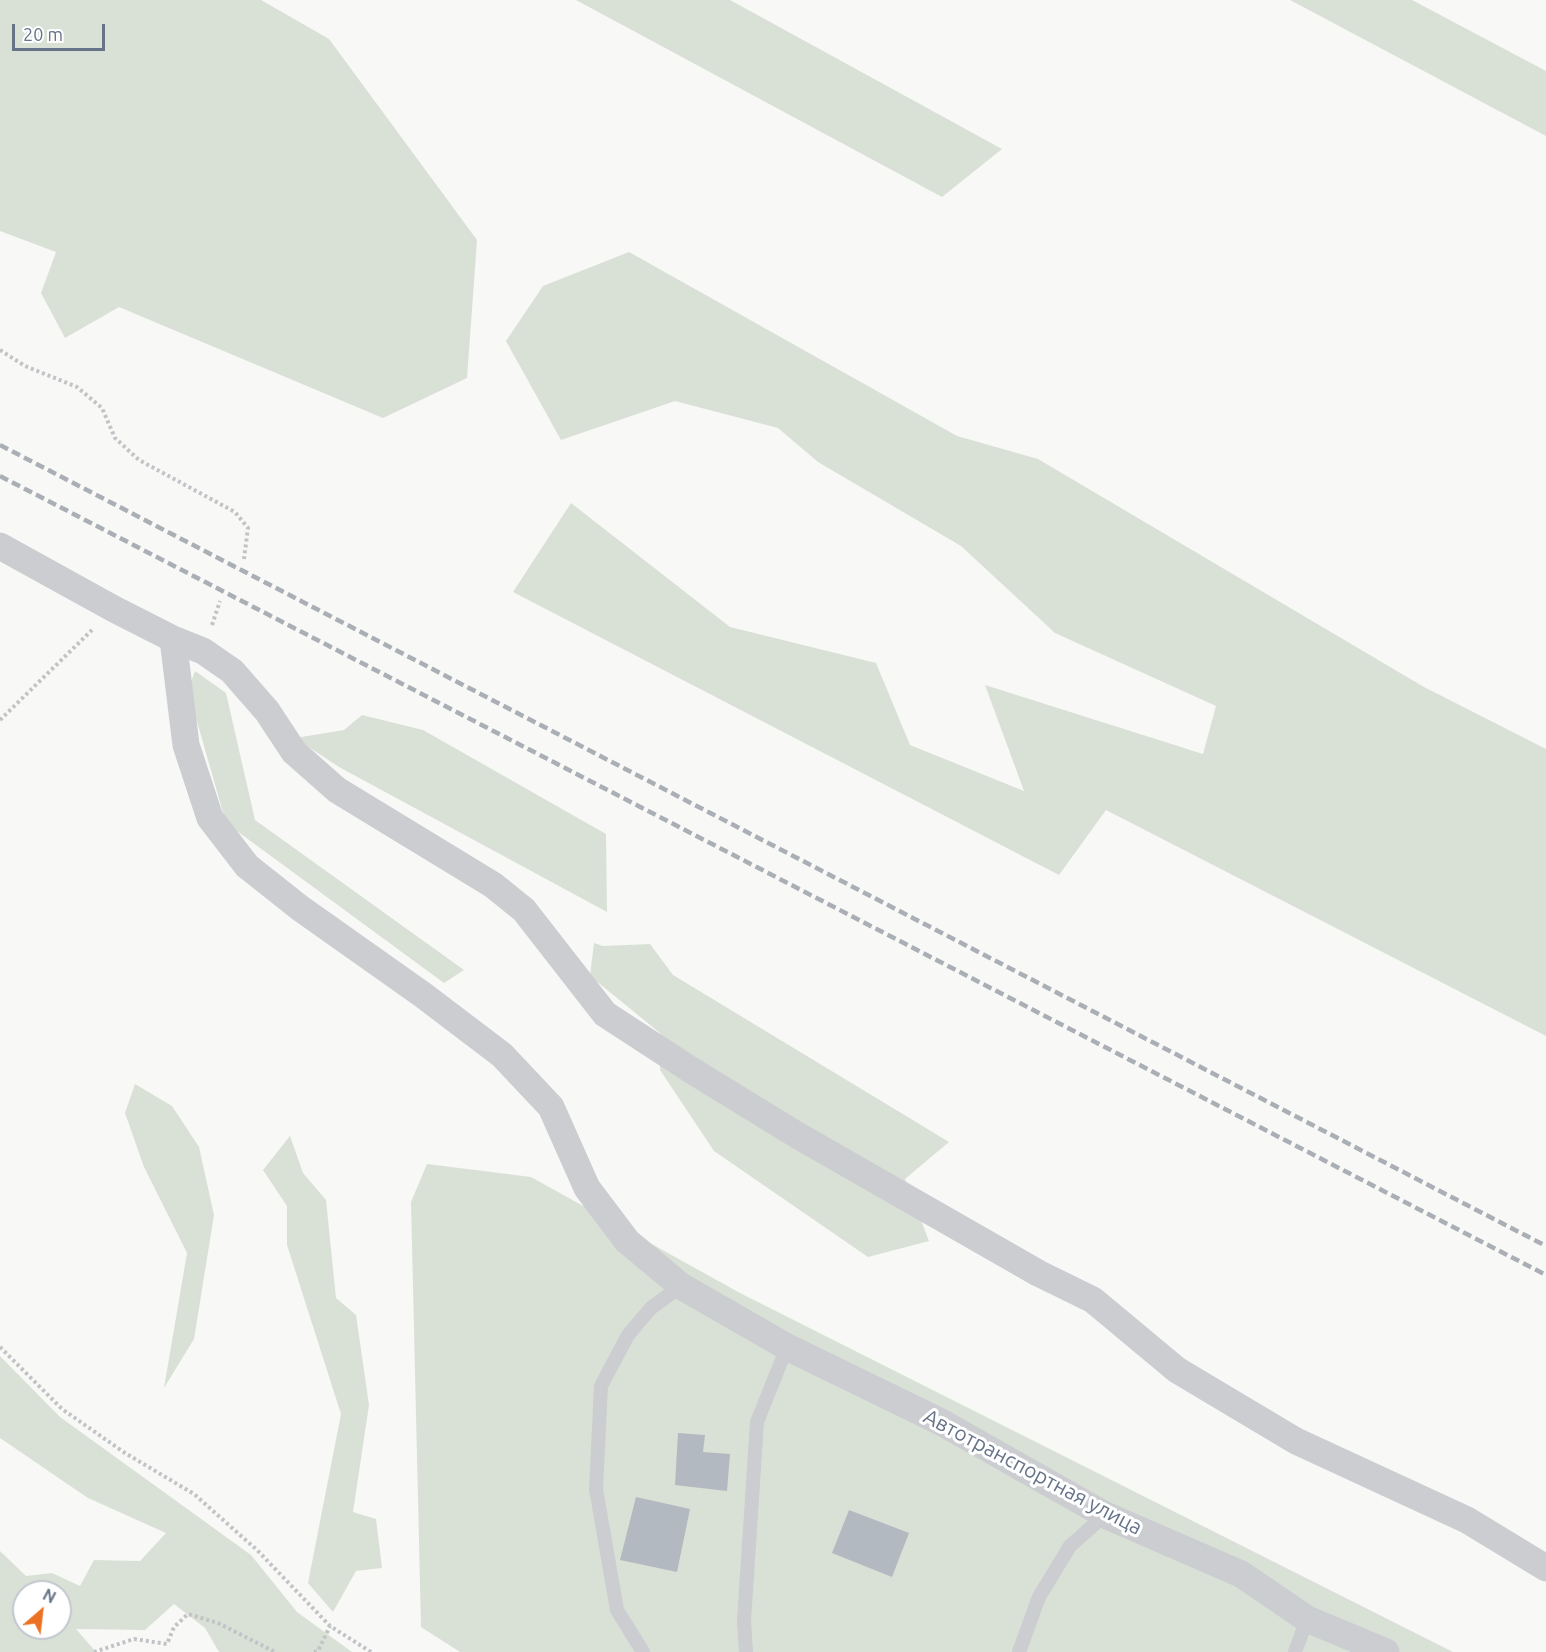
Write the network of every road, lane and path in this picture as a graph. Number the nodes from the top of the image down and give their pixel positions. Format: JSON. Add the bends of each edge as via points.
{"nodes":[{"id":1,"x":0,"y":350,"type":"edge"},
{"id":2,"x":0,"y":546,"type":"edge"},
{"id":3,"x":244,"y":559,"type":"dead end"},
{"id":4,"x":114,"y":609,"type":"junction"},
{"id":5,"x":173,"y":639,"type":"junction"},
{"id":6,"x":0,"y":720,"type":"edge"},
{"id":7,"x":681,"y":1286,"type":"junction"},
{"id":8,"x":0,"y":1347,"type":"edge"},
{"id":9,"x":787,"y":1347,"type":"junction"},
{"id":10,"x":1105,"y":1515,"type":"junction"},
{"id":11,"x":1546,"y":1568,"type":"edge"},
{"id":12,"x":1307,"y":1619,"type":"junction"},
{"id":13,"x":330,"y":1626,"type":"junction"},
{"id":14,"x":94,"y":1652,"type":"edge"},
{"id":15,"x":275,"y":1652,"type":"edge"},
{"id":16,"x":314,"y":1652,"type":"edge"},
{"id":17,"x":371,"y":1652,"type":"edge"},
{"id":18,"x":643,"y":1652,"type":"edge"},
{"id":19,"x":746,"y":1652,"type":"edge"},
{"id":20,"x":1019,"y":1652,"type":"edge"},
{"id":21,"x":1295,"y":1652,"type":"edge"},
{"id":22,"x":1386,"y":1652,"type":"edge"}],
"edges":[{"from":1,"to":3,"type":"path","via":[[25,366],[77,387],[102,408],[115,438],[139,460],[236,512],[248,528]]},
{"from":2,"to":4,"type":"street"},
{"from":4,"to":5,"type":"street"},
{"from":4,"to":6,"type":"path"},
{"from":5,"to":7,"type":"street","name":"Автотранспортная улица","via":[[186,745],[210,818],[247,866],[502,1055],[551,1107],[587,1188],[627,1241]]},
{"from":5,"to":11,"type":"street","via":[[203,651],[232,671],[267,711],[294,752],[337,790],[493,885],[524,910],[605,1014],[797,1134],[1038,1273],[1094,1300],[1177,1370],[1286,1435],[1467,1520]]},
{"from":7,"to":9,"type":"street","name":"Автотранспортная улица"},
{"from":7,"to":18,"type":"lane","via":[[651,1308],[627,1335],[601,1386],[596,1489],[617,1610]]},
{"from":8,"to":13,"type":"path","via":[[62,1409],[194,1494],[257,1550]]},
{"from":9,"to":10,"type":"street","name":"Автотранспортная улица","via":[[941,1422]]},
{"from":9,"to":19,"type":"lane","via":[[757,1422],[744,1621]]},
{"from":10,"to":12,"type":"street","name":"Автотранспортная улица","via":[[1241,1574]]},
{"from":10,"to":20,"type":"lane","via":[[1070,1546],[1039,1597]]},
{"from":12,"to":21,"type":"lane"},
{"from":12,"to":22,"type":"street","name":"Автотранспортная улица"},
{"from":13,"to":16,"type":"path"},
{"from":13,"to":17,"type":"path"},
{"from":14,"to":15,"type":"path","via":[[134,1639],[167,1644],[174,1627],[188,1614],[218,1623]]}]}
